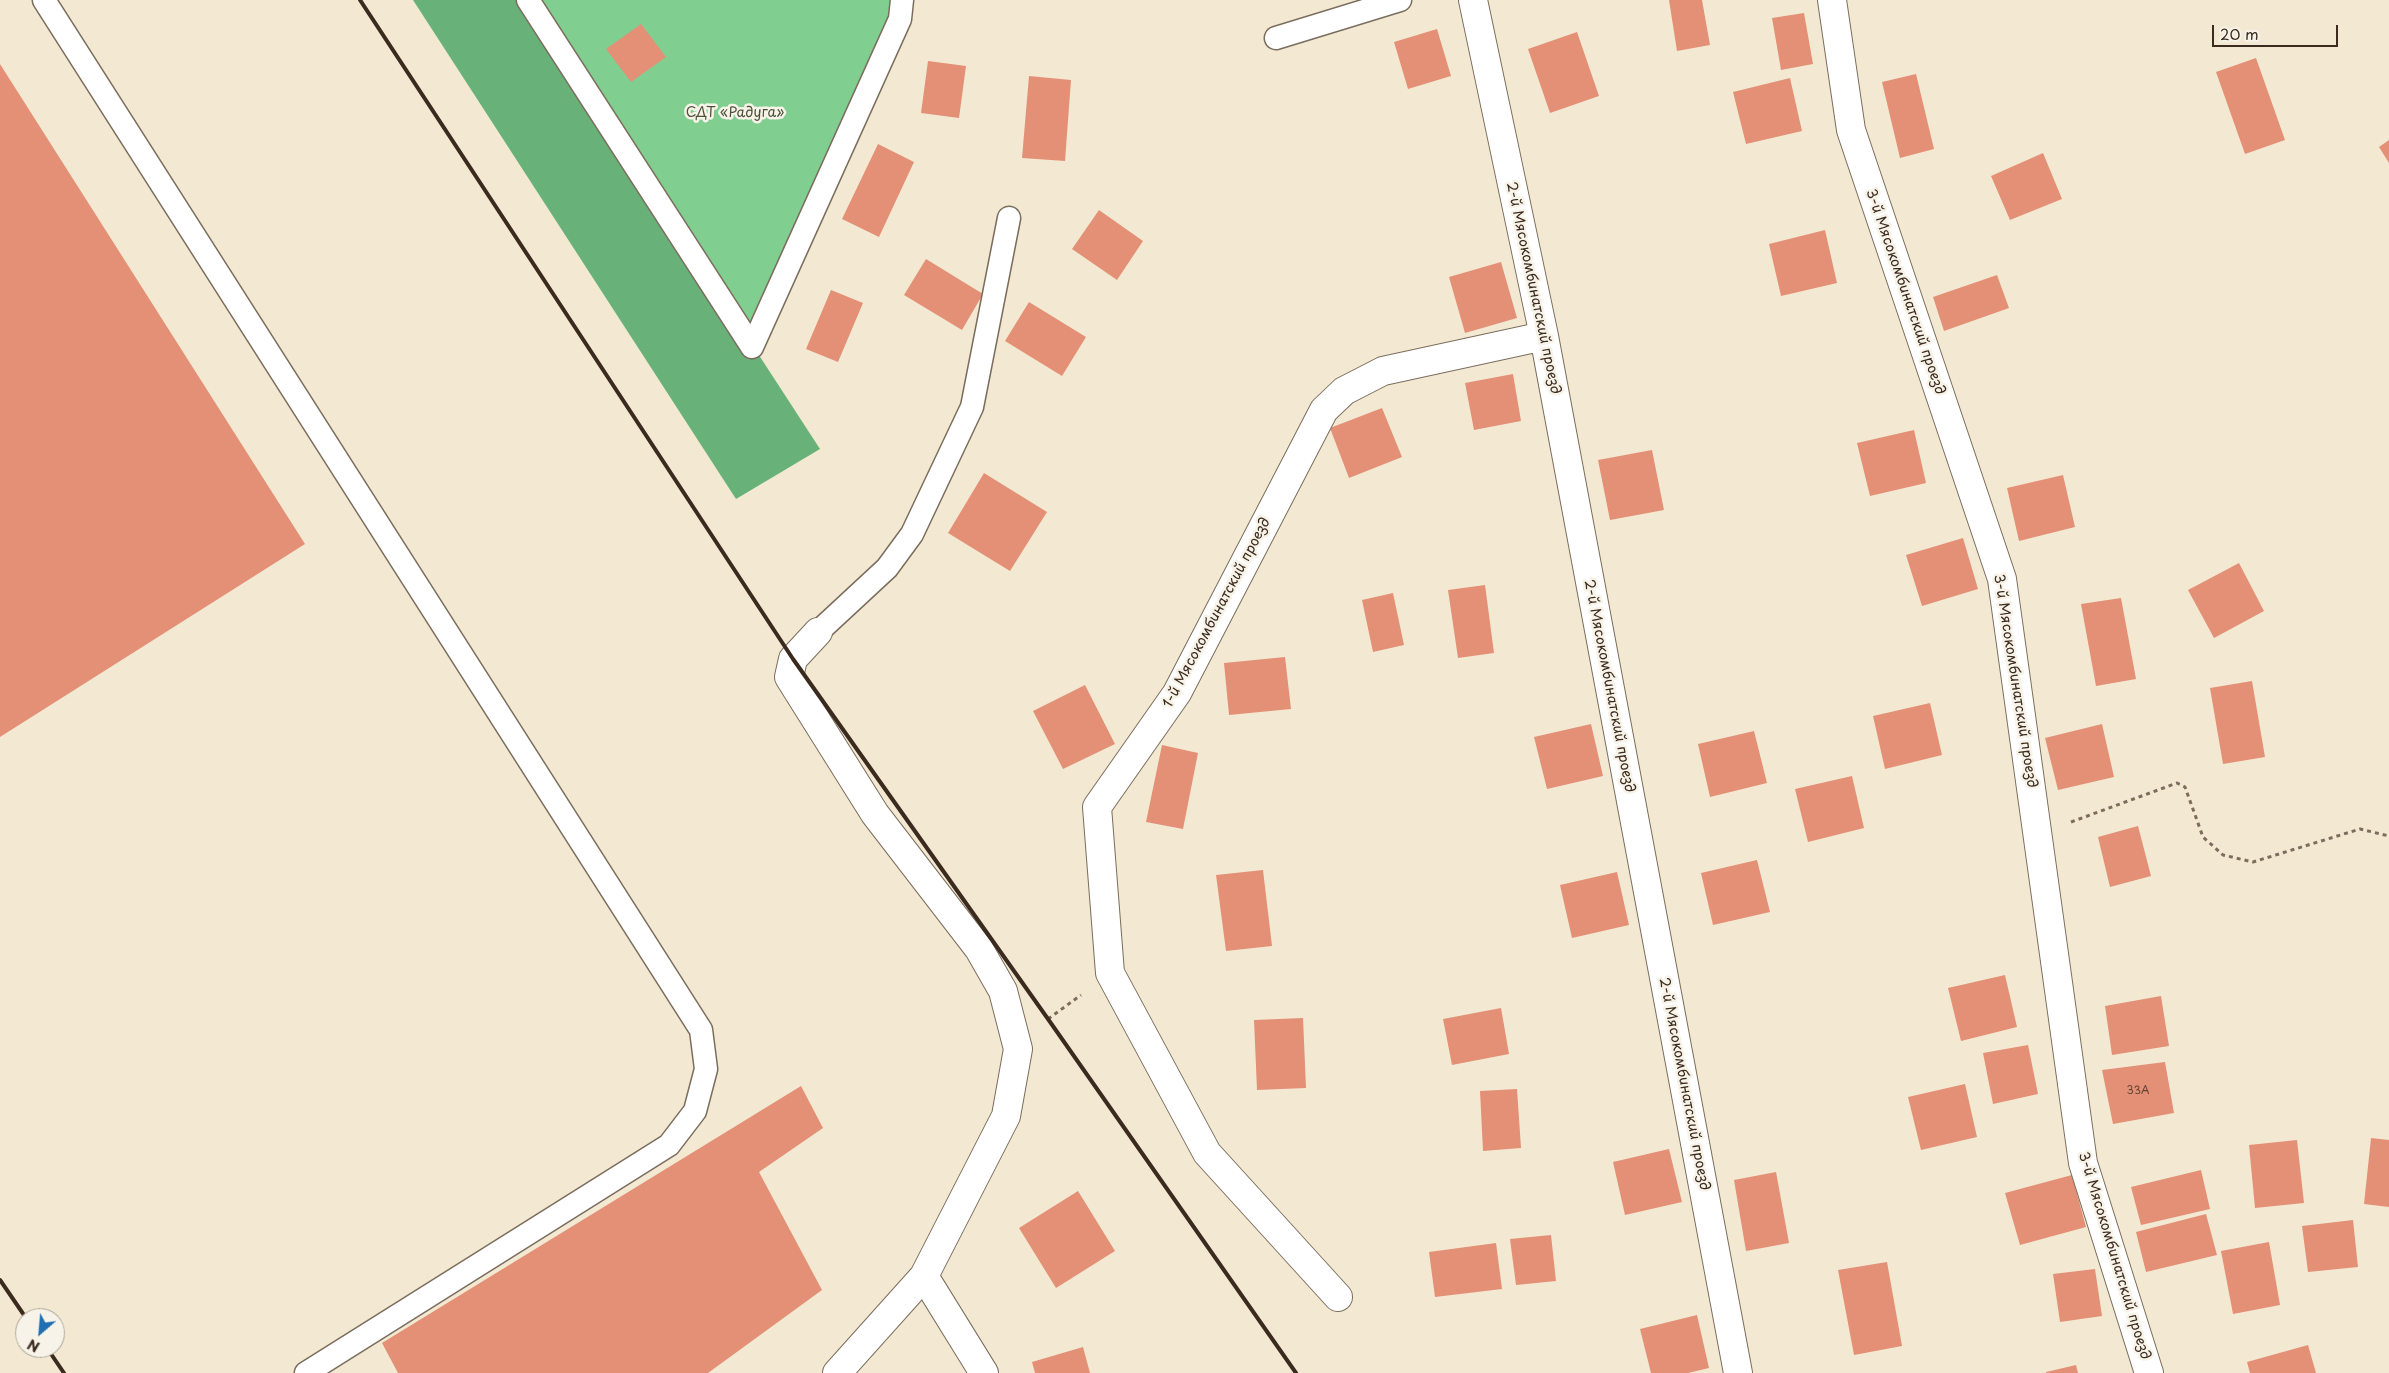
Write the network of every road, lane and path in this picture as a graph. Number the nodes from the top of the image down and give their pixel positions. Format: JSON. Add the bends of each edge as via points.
{"nodes":[{"id":1,"x":44,"y":0,"type":"edge"},
{"id":2,"x":528,"y":0,"type":"edge"},
{"id":3,"x":888,"y":0,"type":"edge"},
{"id":4,"x":1400,"y":0,"type":"edge"},
{"id":5,"x":1473,"y":0,"type":"edge"},
{"id":6,"x":1832,"y":0,"type":"edge"},
{"id":7,"x":901,"y":9,"type":"edge"},
{"id":8,"x":1276,"y":38,"type":"dead end"},
{"id":9,"x":1008,"y":218,"type":"dead end"},
{"id":10,"x":1544,"y":336,"type":"junction"},
{"id":11,"x":818,"y":632,"type":"joint"},
{"id":12,"x":2038,"y":835,"type":"junction"},
{"id":13,"x":2389,"y":836,"type":"edge"},
{"id":14,"x":1110,"y":973,"type":"junction"},
{"id":15,"x":1018,"y":1049,"type":"junction"},
{"id":16,"x":924,"y":1276,"type":"junction"},
{"id":17,"x":1338,"y":1297,"type":"dead end"},
{"id":18,"x":306,"y":1373,"type":"edge"},
{"id":19,"x":836,"y":1373,"type":"edge"},
{"id":20,"x":984,"y":1373,"type":"edge"},
{"id":21,"x":1738,"y":1373,"type":"edge"},
{"id":22,"x":2149,"y":1373,"type":"edge"}],
"edges":[{"from":1,"to":18,"type":"lane","via":[[701,1030],[706,1070],[696,1111],[669,1145]]},
{"from":2,"to":7,"type":"lane","via":[[752,347]]},
{"from":3,"to":7,"type":"lane"},
{"from":4,"to":8,"type":"lane"},
{"from":5,"to":10,"type":"street","name":"2-й Мясокомбинатский проезд"},
{"from":6,"to":12,"type":"street","name":"3-й Мясокомбинатский проезд","via":[[1851,130],[2002,579]]},
{"from":9,"to":11,"type":"lane","via":[[972,407],[912,534],[887,568]]},
{"from":10,"to":14,"type":"street","name":"1-й Мясокомбинатский проезд","via":[[1383,371],[1344,391],[1324,410],[1177,693],[1097,807]]},
{"from":10,"to":21,"type":"street","name":"2-й Мясокомбинатский проезд"},
{"from":11,"to":15,"type":"street","via":[[792,659],[789,677],[875,814],[979,949],[1003,992]]},
{"from":12,"to":13,"type":"path","via":[[2176,783],[2185,786],[2203,837],[2223,855],[2253,862],[2360,829]]},
{"from":12,"to":22,"type":"street","name":"3-й Мясокомбинатский проезд","via":[[2083,1163]]},
{"from":14,"to":15,"type":"path","via":[[1048,1019]]},
{"from":14,"to":17,"type":"street","name":"1-й Мясокомбинатский проезд","via":[[1207,1152]]},
{"from":15,"to":16,"type":"street","via":[[1006,1116]]},
{"from":16,"to":19,"type":"street"},
{"from":16,"to":20,"type":"street"}]}
